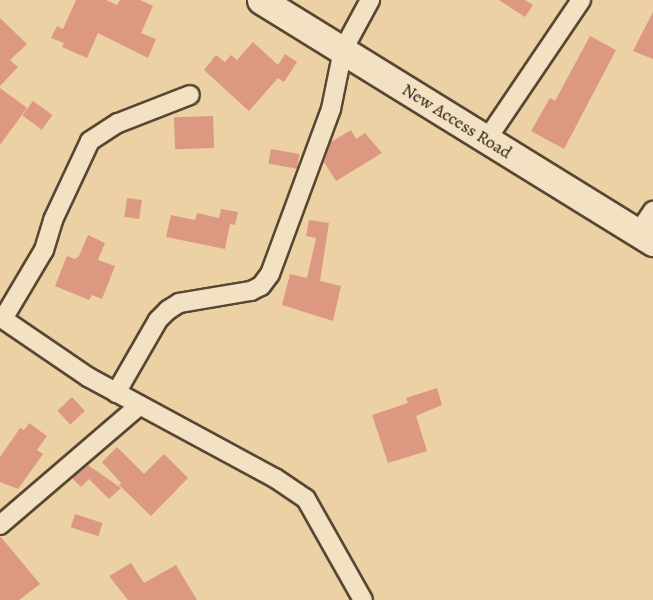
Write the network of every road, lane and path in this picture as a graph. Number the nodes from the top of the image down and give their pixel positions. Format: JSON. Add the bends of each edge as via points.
{"nodes":[{"id":1,"x":261,"y":0,"type":"edge"},
{"id":2,"x":370,"y":0,"type":"edge"},
{"id":3,"x":581,"y":0,"type":"edge"},
{"id":4,"x":343,"y":50,"type":"junction"},
{"id":5,"x":190,"y":95,"type":"dead end"},
{"id":6,"x":487,"y":139,"type":"junction"},
{"id":7,"x":648,"y":228,"type":"edge"},
{"id":8,"x":2,"y":318,"type":"edge"},
{"id":9,"x":116,"y":393,"type":"junction"},
{"id":10,"x":139,"y":406,"type":"junction"},
{"id":11,"x":0,"y":525,"type":"edge"},
{"id":12,"x":363,"y":600,"type":"edge"}],
"edges":[{"from":1,"to":4,"type":"main road","name":"New Access Road"},
{"from":2,"to":4,"type":"street"},
{"from":3,"to":6,"type":"street"},
{"from":4,"to":6,"type":"main road","name":"New Access Road"},
{"from":4,"to":9,"type":"street","via":[[331,109],[270,274],[251,291],[179,303],[168,310],[158,320]]},
{"from":5,"to":8,"type":"street","via":[[118,123],[90,141],[53,220],[44,250]]},
{"from":6,"to":7,"type":"main road","name":"New Access Road"},
{"from":8,"to":9,"type":"street"},
{"from":9,"to":10,"type":"street"},
{"from":10,"to":11,"type":"street"},
{"from":10,"to":12,"type":"street","via":[[275,478],[306,499]]}]}
